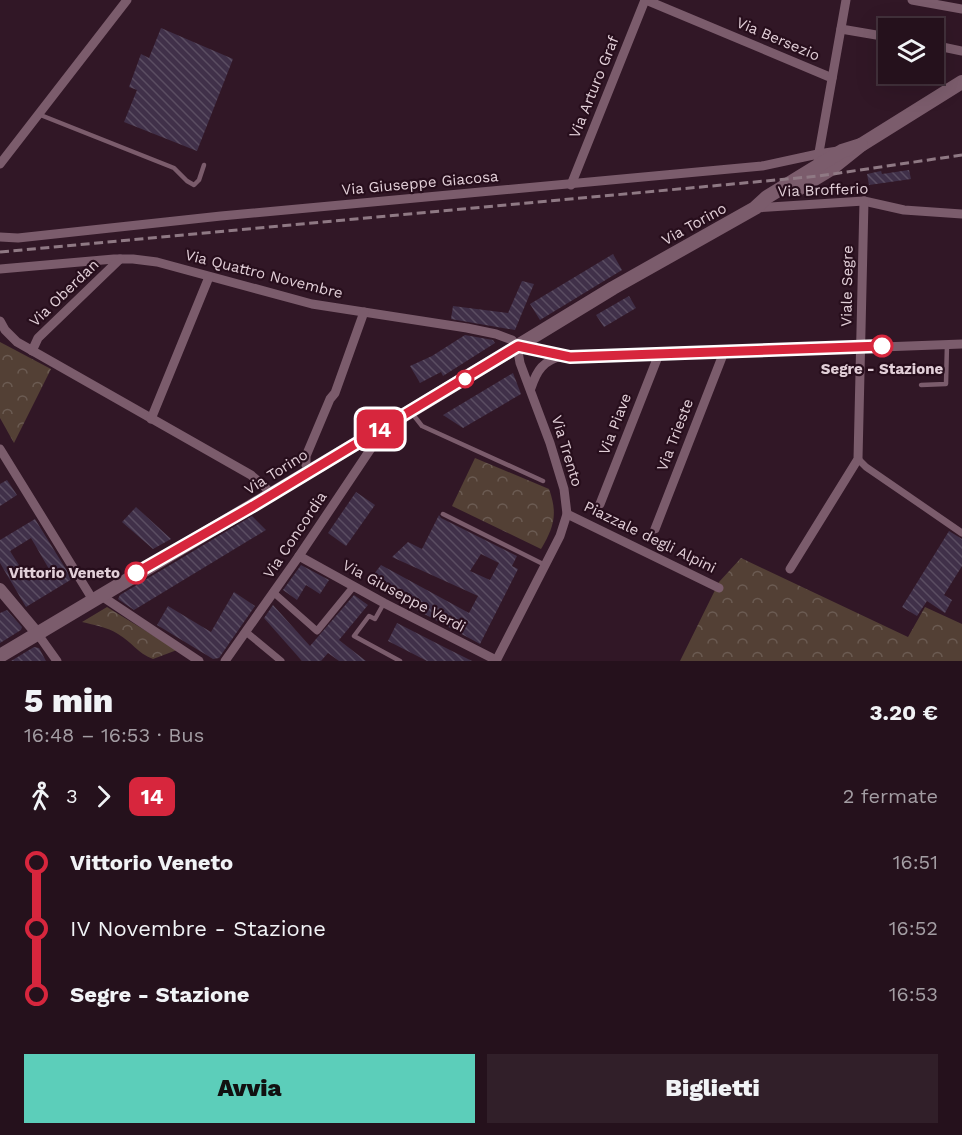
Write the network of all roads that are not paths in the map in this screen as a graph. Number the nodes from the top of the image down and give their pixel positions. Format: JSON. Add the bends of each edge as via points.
{"nodes":[{"id":1,"x":127,"y":0,"type":"edge"},
{"id":2,"x":645,"y":0,"type":"edge"},
{"id":3,"x":846,"y":0,"type":"edge"},
{"id":4,"x":912,"y":0,"type":"edge"},
{"id":5,"x":962,"y":9,"type":"edge"},
{"id":6,"x":841,"y":29,"type":"junction"},
{"id":7,"x":878,"y":35,"type":"edge"},
{"id":8,"x":944,"y":47,"type":"edge"},
{"id":9,"x":962,"y":51,"type":"edge"},
{"id":10,"x":832,"y":78,"type":"junction"},
{"id":11,"x":962,"y":82,"type":"edge"},
{"id":12,"x":38,"y":114,"type":"junction"},
{"id":13,"x":861,"y":145,"type":"junction"},
{"id":14,"x":818,"y":160,"type":"junction"},
{"id":15,"x":0,"y":164,"type":"edge"},
{"id":16,"x":204,"y":165,"type":"dead end"},
{"id":17,"x":571,"y":185,"type":"junction"},
{"id":18,"x":864,"y":201,"type":"junction"},
{"id":19,"x":782,"y":202,"type":"junction"},
{"id":20,"x":755,"y":208,"type":"junction"},
{"id":21,"x":962,"y":214,"type":"edge"},
{"id":22,"x":0,"y":237,"type":"edge"},
{"id":23,"x":120,"y":259,"type":"junction"},
{"id":24,"x":0,"y":269,"type":"edge"},
{"id":25,"x":208,"y":277,"type":"junction"},
{"id":26,"x":364,"y":312,"type":"junction"},
{"id":27,"x":0,"y":321,"type":"edge"},
{"id":28,"x":962,"y":344,"type":"edge"},
{"id":29,"x":946,"y":345,"type":"junction"},
{"id":30,"x":518,"y":346,"type":"junction"},
{"id":31,"x":861,"y":346,"type":"junction"},
{"id":32,"x":32,"y":351,"type":"junction"},
{"id":33,"x":724,"y":351,"type":"junction"},
{"id":34,"x":658,"y":354,"type":"junction"},
{"id":35,"x":564,"y":355,"type":"junction"},
{"id":36,"x":921,"y":385,"type":"dead end"},
{"id":37,"x":531,"y":388,"type":"junction"},
{"id":38,"x":411,"y":411,"type":"junction"},
{"id":39,"x":151,"y":418,"type":"junction"},
{"id":40,"x":387,"y":425,"type":"junction"},
{"id":41,"x":0,"y":449,"type":"edge"},
{"id":42,"x":347,"y":449,"type":"junction"},
{"id":43,"x":858,"y":459,"type":"junction"},
{"id":44,"x":362,"y":463,"type":"junction"},
{"id":45,"x":309,"y":471,"type":"junction"},
{"id":46,"x":543,"y":481,"type":"dead end"},
{"id":47,"x":271,"y":495,"type":"junction"},
{"id":48,"x":600,"y":504,"type":"dead end"},
{"id":49,"x":443,"y":514,"type":"dead end"},
{"id":50,"x":567,"y":514,"type":"junction"},
{"id":51,"x":655,"y":529,"type":"dead end"},
{"id":52,"x":962,"y":532,"type":"edge"},
{"id":53,"x":299,"y":556,"type":"junction"},
{"id":54,"x":545,"y":565,"type":"junction"},
{"id":55,"x":790,"y":569,"type":"dead end"},
{"id":56,"x":353,"y":587,"type":"junction"},
{"id":57,"x":719,"y":588,"type":"dead end"},
{"id":58,"x":0,"y":589,"type":"edge"},
{"id":59,"x":273,"y":592,"type":"junction"},
{"id":60,"x":97,"y":598,"type":"junction"},
{"id":61,"x":384,"y":603,"type":"junction"},
{"id":62,"x":246,"y":632,"type":"junction"},
{"id":63,"x":37,"y":633,"type":"junction"},
{"id":64,"x":0,"y":656,"type":"edge"},
{"id":65,"x":57,"y":661,"type":"edge"},
{"id":66,"x":199,"y":661,"type":"edge"},
{"id":67,"x":225,"y":661,"type":"edge"},
{"id":68,"x":281,"y":661,"type":"edge"},
{"id":69,"x":400,"y":661,"type":"edge"},
{"id":70,"x":496,"y":661,"type":"edge"}],
"edges":[{"from":1,"to":12,"type":"street"},
{"from":2,"to":10,"type":"street","name":"Via Bersezio"},
{"from":2,"to":17,"type":"street","name":"Via Arturo Graf"},
{"from":3,"to":6,"type":"street"},
{"from":4,"to":5,"type":"street"},
{"from":6,"to":7,"type":"street"},
{"from":6,"to":10,"type":"street"},
{"from":8,"to":9,"type":"street"},
{"from":10,"to":14,"type":"street"},
{"from":11,"to":13,"type":"main road","name":"Via Torino"},
{"from":12,"to":15,"type":"street"},
{"from":12,"to":16,"type":"lane","via":[[174,168],[194,185]]},
{"from":13,"to":14,"type":"main road","name":"Via Torino"},
{"from":13,"to":19,"type":"main road","name":"Via Torino"},
{"from":14,"to":17,"type":"street","name":"Via Giuseppe Giacosa"},
{"from":14,"to":20,"type":"main road","name":"Via Torino"},
{"from":17,"to":22,"type":"street","name":"Via Giuseppe Giacosa"},
{"from":18,"to":19,"type":"street","name":"Via Brofferio"},
{"from":18,"to":21,"type":"street","name":"Via Brofferio","via":[[904,210]]},
{"from":18,"to":31,"type":"street","name":"Viale Segre"},
{"from":19,"to":20,"type":"main road","name":"Via Torino"},
{"from":20,"to":30,"type":"main road","name":"Via Torino"},
{"from":23,"to":24,"type":"street","name":"Via Quattro Novembre"},
{"from":23,"to":25,"type":"street","name":"Via Quattro Novembre","via":[[157,262]]},
{"from":23,"to":32,"type":"street","name":"Via Oberdan","via":[[38,338]]},
{"from":25,"to":26,"type":"street","name":"Via Quattro Novembre","via":[[312,304]]},
{"from":25,"to":39,"type":"street"},
{"from":26,"to":30,"type":"street","name":"Via Quattro Novembre","via":[[496,334]]},
{"from":26,"to":45,"type":"street","via":[[335,393],[306,456]]},
{"from":27,"to":32,"type":"street","via":[[17,342]]},
{"from":28,"to":29,"type":"street","name":"Via Quattro Novembre"},
{"from":29,"to":31,"type":"street","name":"Via Quattro Novembre"},
{"from":29,"to":36,"type":"lane","via":[[946,384]]},
{"from":30,"to":35,"type":"street","name":"Via Quattro Novembre"},
{"from":30,"to":37,"type":"street","name":"Via Trento","via":[[520,363]]},
{"from":30,"to":38,"type":"main road","name":"Via Torino"},
{"from":31,"to":33,"type":"street","name":"Via Quattro Novembre"},
{"from":31,"to":43,"type":"street","name":"Viale Segre"},
{"from":32,"to":39,"type":"street"},
{"from":33,"to":34,"type":"street","name":"Via Quattro Novembre"},
{"from":33,"to":51,"type":"street","name":"Via Trieste"},
{"from":34,"to":35,"type":"street","name":"Via Quattro Novembre"},
{"from":34,"to":48,"type":"street","name":"Via Piave"},
{"from":35,"to":37,"type":"street","via":[[544,362]]},
{"from":37,"to":50,"type":"street","name":"Via Trento","via":[[564,489]]},
{"from":38,"to":40,"type":"main road","name":"Via Torino"},
{"from":38,"to":46,"type":"lane","via":[[422,426]]},
{"from":39,"to":47,"type":"street","via":[[251,475]]},
{"from":40,"to":42,"type":"main road","name":"Via Torino"},
{"from":40,"to":44,"type":"street","name":"Via Concordia"},
{"from":41,"to":60,"type":"street"},
{"from":42,"to":44,"type":"street"},
{"from":42,"to":45,"type":"main road","name":"Via Torino"},
{"from":43,"to":52,"type":"street"},
{"from":43,"to":55,"type":"street"},
{"from":44,"to":53,"type":"street","name":"Via Concordia"},
{"from":45,"to":47,"type":"main road","name":"Via Torino"},
{"from":47,"to":60,"type":"main road","name":"Via Torino"},
{"from":49,"to":54,"type":"lane"},
{"from":50,"to":54,"type":"street","name":"Via Trento"},
{"from":50,"to":57,"type":"street","name":"Piazzale degli Alpini"},
{"from":53,"to":56,"type":"street","name":"Via Giuseppe Verdi"},
{"from":53,"to":59,"type":"street","name":"Via Concordia"},
{"from":54,"to":70,"type":"street","name":"Via Trento"},
{"from":56,"to":59,"type":"street","via":[[316,631]]},
{"from":56,"to":61,"type":"street","name":"Via Giuseppe Verdi"},
{"from":58,"to":63,"type":"street"},
{"from":59,"to":62,"type":"street","name":"Via Concordia"},
{"from":60,"to":63,"type":"main road","name":"Via Torino"},
{"from":60,"to":66,"type":"street"},
{"from":61,"to":69,"type":"lane","via":[[375,619],[369,616],[354,636]]},
{"from":61,"to":70,"type":"street","name":"Via Giuseppe Verdi"},
{"from":62,"to":67,"type":"street","name":"Via Concordia"},
{"from":62,"to":68,"type":"street"},
{"from":63,"to":64,"type":"main road","name":"Via Torino"},
{"from":63,"to":65,"type":"street"}]}
